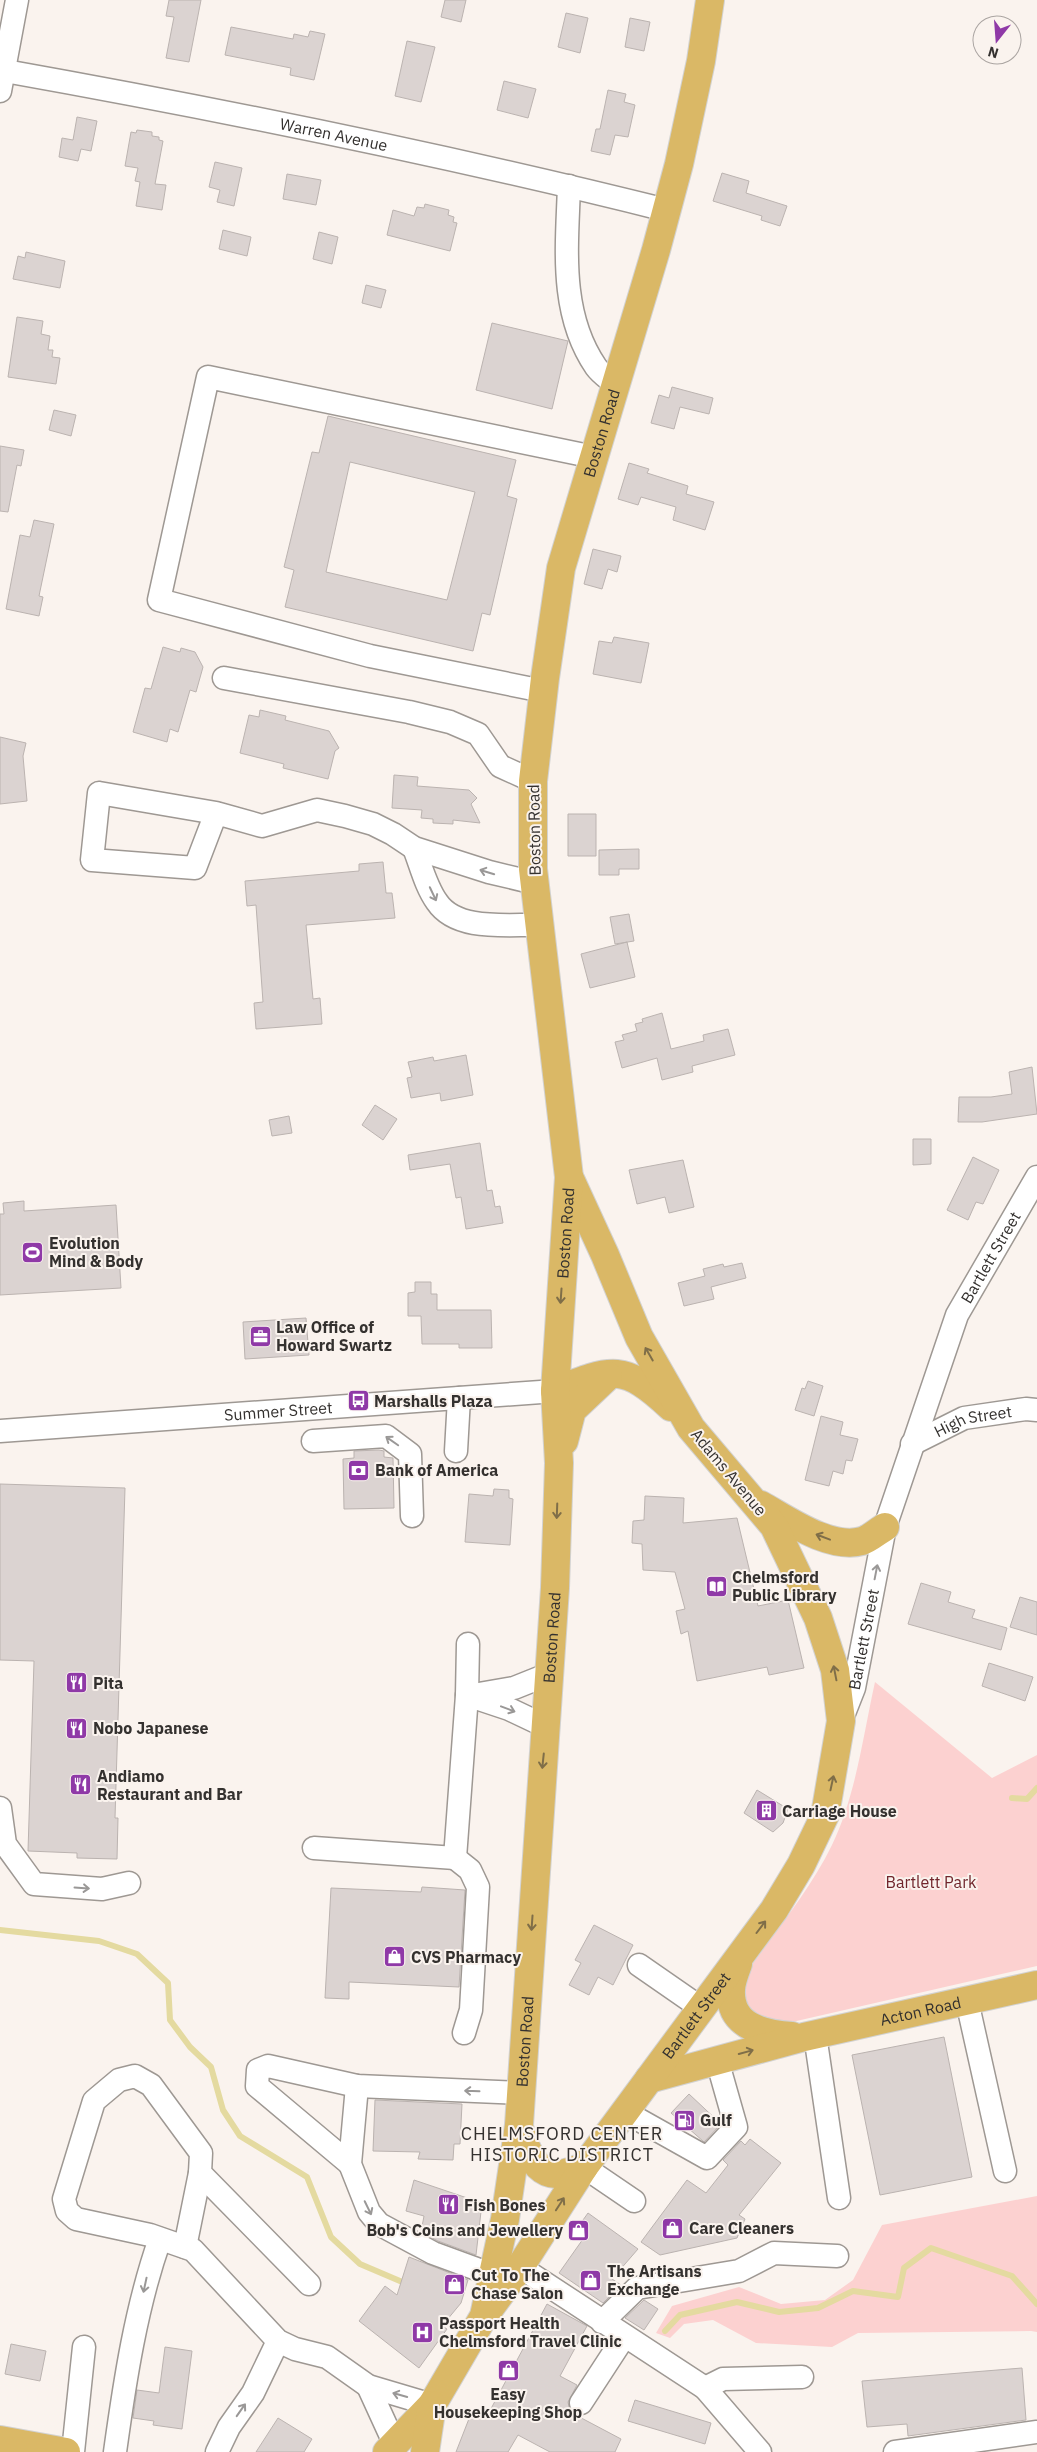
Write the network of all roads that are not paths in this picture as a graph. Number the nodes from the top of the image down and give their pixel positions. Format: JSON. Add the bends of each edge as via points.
{"nodes":[{"id":1,"x":16,"y":0,"type":"edge"},
{"id":2,"x":710,"y":0,"type":"edge"},
{"id":3,"x":1,"y":77,"type":"edge"},
{"id":4,"x":569,"y":186,"type":"junction"},
{"id":5,"x":666,"y":210,"type":"junction"},
{"id":6,"x":616,"y":385,"type":"junction"},
{"id":7,"x":594,"y":457,"type":"junction"},
{"id":8,"x":224,"y":678,"type":"dead end"},
{"id":9,"x":543,"y":691,"type":"junction"},
{"id":10,"x":533,"y":781,"type":"junction"},
{"id":11,"x":216,"y":813,"type":"junction"},
{"id":12,"x":414,"y":848,"type":"junction"},
{"id":13,"x":535,"y":883,"type":"junction"},
{"id":14,"x":540,"y":925,"type":"junction"},
{"id":15,"x":569,"y":1177,"type":"junction"},
{"id":16,"x":1037,"y":1177,"type":"edge"},
{"id":17,"x":611,"y":1373,"type":"junction"},
{"id":18,"x":555,"y":1391,"type":"junction"},
{"id":19,"x":458,"y":1398,"type":"junction"},
{"id":20,"x":1037,"y":1410,"type":"edge"},
{"id":21,"x":691,"y":1428,"type":"junction"},
{"id":22,"x":0,"y":1431,"type":"edge"},
{"id":23,"x":313,"y":1441,"type":"dead end"},
{"id":24,"x":912,"y":1444,"type":"junction"},
{"id":25,"x":456,"y":1451,"type":"dead end"},
{"id":26,"x":558,"y":1463,"type":"junction"},
{"id":27,"x":756,"y":1502,"type":"junction"},
{"id":28,"x":412,"y":1516,"type":"dead end"},
{"id":29,"x":885,"y":1527,"type":"junction"},
{"id":30,"x":468,"y":1644,"type":"dead end"},
{"id":31,"x":549,"y":1674,"type":"junction"},
{"id":32,"x":467,"y":1696,"type":"junction"},
{"id":33,"x":841,"y":1721,"type":"junction"},
{"id":34,"x":547,"y":1727,"type":"junction"},
{"id":35,"x":0,"y":1808,"type":"edge"},
{"id":36,"x":314,"y":1848,"type":"dead end"},
{"id":37,"x":455,"y":1858,"type":"junction"},
{"id":38,"x":129,"y":1883,"type":"dead end"},
{"id":39,"x":741,"y":1954,"type":"junction"},
{"id":40,"x":640,"y":1965,"type":"dead end"},
{"id":41,"x":1037,"y":1985,"type":"edge"},
{"id":42,"x":967,"y":2002,"type":"junction"},
{"id":43,"x":701,"y":2008,"type":"junction"},
{"id":44,"x":464,"y":2033,"type":"dead end"},
{"id":45,"x":809,"y":2036,"type":"junction"},
{"id":46,"x":716,"y":2060,"type":"junction"},
{"id":47,"x":649,"y":2079,"type":"junction"},
{"id":48,"x":357,"y":2086,"type":"junction"},
{"id":49,"x":521,"y":2093,"type":"junction"},
{"id":50,"x":625,"y":2112,"type":"junction"},
{"id":51,"x":519,"y":2125,"type":"junction"},
{"id":52,"x":350,"y":2164,"type":"junction"},
{"id":53,"x":584,"y":2167,"type":"junction"},
{"id":54,"x":1006,"y":2171,"type":"dead end"},
{"id":55,"x":200,"y":2173,"type":"junction"},
{"id":56,"x":839,"y":2198,"type":"dead end"},
{"id":57,"x":634,"y":2201,"type":"dead end"},
{"id":58,"x":160,"y":2239,"type":"junction"},
{"id":59,"x":185,"y":2247,"type":"junction"},
{"id":60,"x":837,"y":2256,"type":"dead end"},
{"id":61,"x":520,"y":2267,"type":"junction"},
{"id":62,"x":493,"y":2275,"type":"junction"},
{"id":63,"x":308,"y":2284,"type":"dead end"},
{"id":64,"x":484,"y":2316,"type":"junction"},
{"id":65,"x":602,"y":2322,"type":"junction"},
{"id":66,"x":624,"y":2337,"type":"junction"},
{"id":67,"x":278,"y":2341,"type":"junction"},
{"id":68,"x":84,"y":2347,"type":"dead end"},
{"id":69,"x":802,"y":2377,"type":"dead end"},
{"id":70,"x":368,"y":2386,"type":"junction"},
{"id":71,"x":705,"y":2388,"type":"junction"},
{"id":72,"x":581,"y":2403,"type":"dead end"},
{"id":73,"x":432,"y":2405,"type":"junction"},
{"id":74,"x":1037,"y":2432,"type":"edge"},
{"id":75,"x":0,"y":2440,"type":"edge"},
{"id":76,"x":391,"y":2448,"type":"edge"},
{"id":77,"x":50,"y":2450,"type":"edge"},
{"id":78,"x":73,"y":2452,"type":"edge"},
{"id":79,"x":115,"y":2452,"type":"edge"},
{"id":80,"x":217,"y":2452,"type":"edge"},
{"id":81,"x":425,"y":2452,"type":"edge"},
{"id":82,"x":760,"y":2452,"type":"edge"},
{"id":83,"x":895,"y":2452,"type":"edge"}],
"edges":[{"from":1,"to":3,"type":"street"},
{"from":2,"to":5,"type":"main road","name":"Boston Road","via":[[690,116]]},
{"from":3,"to":4,"type":"street","name":"Warren Avenue","via":[[306,127]]},
{"from":4,"to":5,"type":"street","name":"Warren Avenue"},
{"from":4,"to":6,"type":"street","via":[[567,280],[570,304],[583,344],[597,368]]},
{"from":5,"to":6,"type":"main road","name":"Boston Road"},
{"from":6,"to":7,"type":"main road","name":"Boston Road"},
{"from":7,"to":9,"type":"main road","name":"Boston Road","via":[[562,568]]},
{"from":7,"to":9,"type":"street","via":[[208,377],[159,600],[370,656]]},
{"from":8,"to":10,"type":"street","via":[[450,722],[478,734],[500,766]]},
{"from":9,"to":10,"type":"main road","name":"Boston Road"},
{"from":10,"to":13,"type":"main road","name":"Boston Road"},
{"from":11,"to":11,"type":"street","via":[[99,793],[92,860],[195,868]]},
{"from":11,"to":12,"type":"street","via":[[262,826],[317,810],[373,824]]},
{"from":13,"to":12,"type":"street","one_way":true},
{"from":12,"to":14,"type":"street","one_way":true,"via":[[437,903],[449,914],[487,924]]},
{"from":13,"to":14,"type":"main road","name":"Boston Road"},
{"from":14,"to":15,"type":"main road","name":"Boston Road"},
{"from":15,"to":18,"type":"main road","name":"Boston Road","one_way":true},
{"from":21,"to":15,"type":"main road","name":"Adams Avenue","one_way":true,"via":[[639,1336]]},
{"from":16,"to":24,"type":"street","name":"Bartlett Street","via":[[957,1315]]},
{"from":17,"to":18,"type":"main road"},
{"from":17,"to":21,"type":"main road","via":[[629,1376],[648,1386]]},
{"from":17,"to":26,"type":"main road","via":[[572,1410]]},
{"from":18,"to":19,"type":"street","name":"Summer Street"},
{"from":18,"to":26,"type":"main road","name":"Boston Road"},
{"from":19,"to":22,"type":"street","name":"Summer Street"},
{"from":19,"to":25,"type":"street"},
{"from":20,"to":24,"type":"street","name":"High Street","via":[[964,1418]]},
{"from":21,"to":27,"type":"main road","name":"Adams Avenue"},
{"from":28,"to":23,"type":"street","one_way":true,"via":[[410,1454],[386,1436]]},
{"from":24,"to":29,"type":"street","name":"Bartlett Street"},
{"from":26,"to":31,"type":"main road","name":"Boston Road","one_way":true},
{"from":29,"to":27,"type":"main road","one_way":true,"via":[[862,1541],[836,1542],[808,1531]]},
{"from":33,"to":27,"type":"main road","name":"Adams Avenue","one_way":true,"via":[[835,1670],[818,1618],[774,1526]]},
{"from":33,"to":29,"type":"street","name":"Bartlett Street","one_way":true,"via":[[854,1688]]},
{"from":30,"to":32,"type":"street"},
{"from":31,"to":32,"type":"street","via":[[514,1688]]},
{"from":31,"to":34,"type":"main road","name":"Boston Road"},
{"from":32,"to":34,"type":"street","one_way":true,"via":[[509,1709]]},
{"from":32,"to":37,"type":"street"},
{"from":39,"to":33,"type":"main road","name":"Bartlett Street","one_way":true,"via":[[801,1865],[824,1815]]},
{"from":34,"to":49,"type":"main road","name":"Boston Road","one_way":true},
{"from":35,"to":38,"type":"street","one_way":true,"via":[[5,1844],[34,1884],[102,1889]]},
{"from":36,"to":37,"type":"street"},
{"from":37,"to":44,"type":"street","via":[[470,1870],[478,1887],[471,2010]]},
{"from":39,"to":43,"type":"main road","name":"Bartlett Street"},
{"from":39,"to":45,"type":"main road","name":"Acton Road","via":[[731,1988],[731,1998],[739,2017],[766,2034]]},
{"from":40,"to":43,"type":"street"},
{"from":41,"to":42,"type":"main road","name":"Acton Road"},
{"from":42,"to":45,"type":"main road","name":"Acton Road"},
{"from":42,"to":54,"type":"street"},
{"from":43,"to":47,"type":"main road","name":"Bartlett Street"},
{"from":46,"to":45,"type":"main road","name":"Acton Road","one_way":true},
{"from":45,"to":56,"type":"street"},
{"from":46,"to":47,"type":"main road","name":"Acton Road"},
{"from":46,"to":50,"type":"street","via":[[736,2127],[707,2158]]},
{"from":47,"to":50,"type":"main road","name":"Bartlett Street"},
{"from":49,"to":48,"type":"street","one_way":true},
{"from":48,"to":52,"type":"street"},
{"from":48,"to":52,"type":"street","via":[[268,2066],[258,2070],[256,2080],[261,2090]]},
{"from":49,"to":51,"type":"main road","name":"Boston Road"},
{"from":50,"to":53,"type":"main road","name":"Bartlett Street"},
{"from":51,"to":53,"type":"main road","via":[[525,2147],[534,2162],[547,2172],[559,2174]]},
{"from":51,"to":62,"type":"main road","name":"Boston Road"},
{"from":52,"to":62,"type":"street","one_way":true,"via":[[369,2212],[378,2224],[433,2253]]},
{"from":53,"to":57,"type":"street"},
{"from":61,"to":53,"type":"main road","name":"Bartlett Street","one_way":true},
{"from":55,"to":58,"type":"street","via":[[202,2153],[151,2085],[135,2076],[119,2080],[94,2101],[64,2199],[67,2211],[76,2218]]},
{"from":55,"to":59,"type":"street"},
{"from":55,"to":63,"type":"street"},
{"from":58,"to":59,"type":"street"},
{"from":58,"to":79,"type":"street","one_way":true,"via":[[147,2276]]},
{"from":59,"to":67,"type":"street","via":[[192,2250]]},
{"from":60,"to":65,"type":"street","via":[[774,2253],[739,2271],[637,2288]]},
{"from":61,"to":64,"type":"main road","name":"Bartlett Street"},
{"from":61,"to":65,"type":"street"},
{"from":62,"to":64,"type":"main road","name":"Boston Road"},
{"from":64,"to":73,"type":"main road","name":"Boston Road"},
{"from":65,"to":66,"type":"street"},
{"from":66,"to":71,"type":"street"},
{"from":66,"to":72,"type":"street"},
{"from":67,"to":70,"type":"street","via":[[327,2357]]},
{"from":80,"to":67,"type":"street","one_way":true,"via":[[229,2427],[253,2393]]},
{"from":68,"to":78,"type":"street"},
{"from":69,"to":71,"type":"street","via":[[723,2379]]},
{"from":73,"to":70,"type":"street","one_way":true},
{"from":70,"to":76,"type":"street"},
{"from":71,"to":82,"type":"street"},
{"from":73,"to":76,"type":"main road","name":"Boston Road"},
{"from":73,"to":81,"type":"main road"},
{"from":74,"to":83,"type":"street"},
{"from":75,"to":77,"type":"main road"}]}
